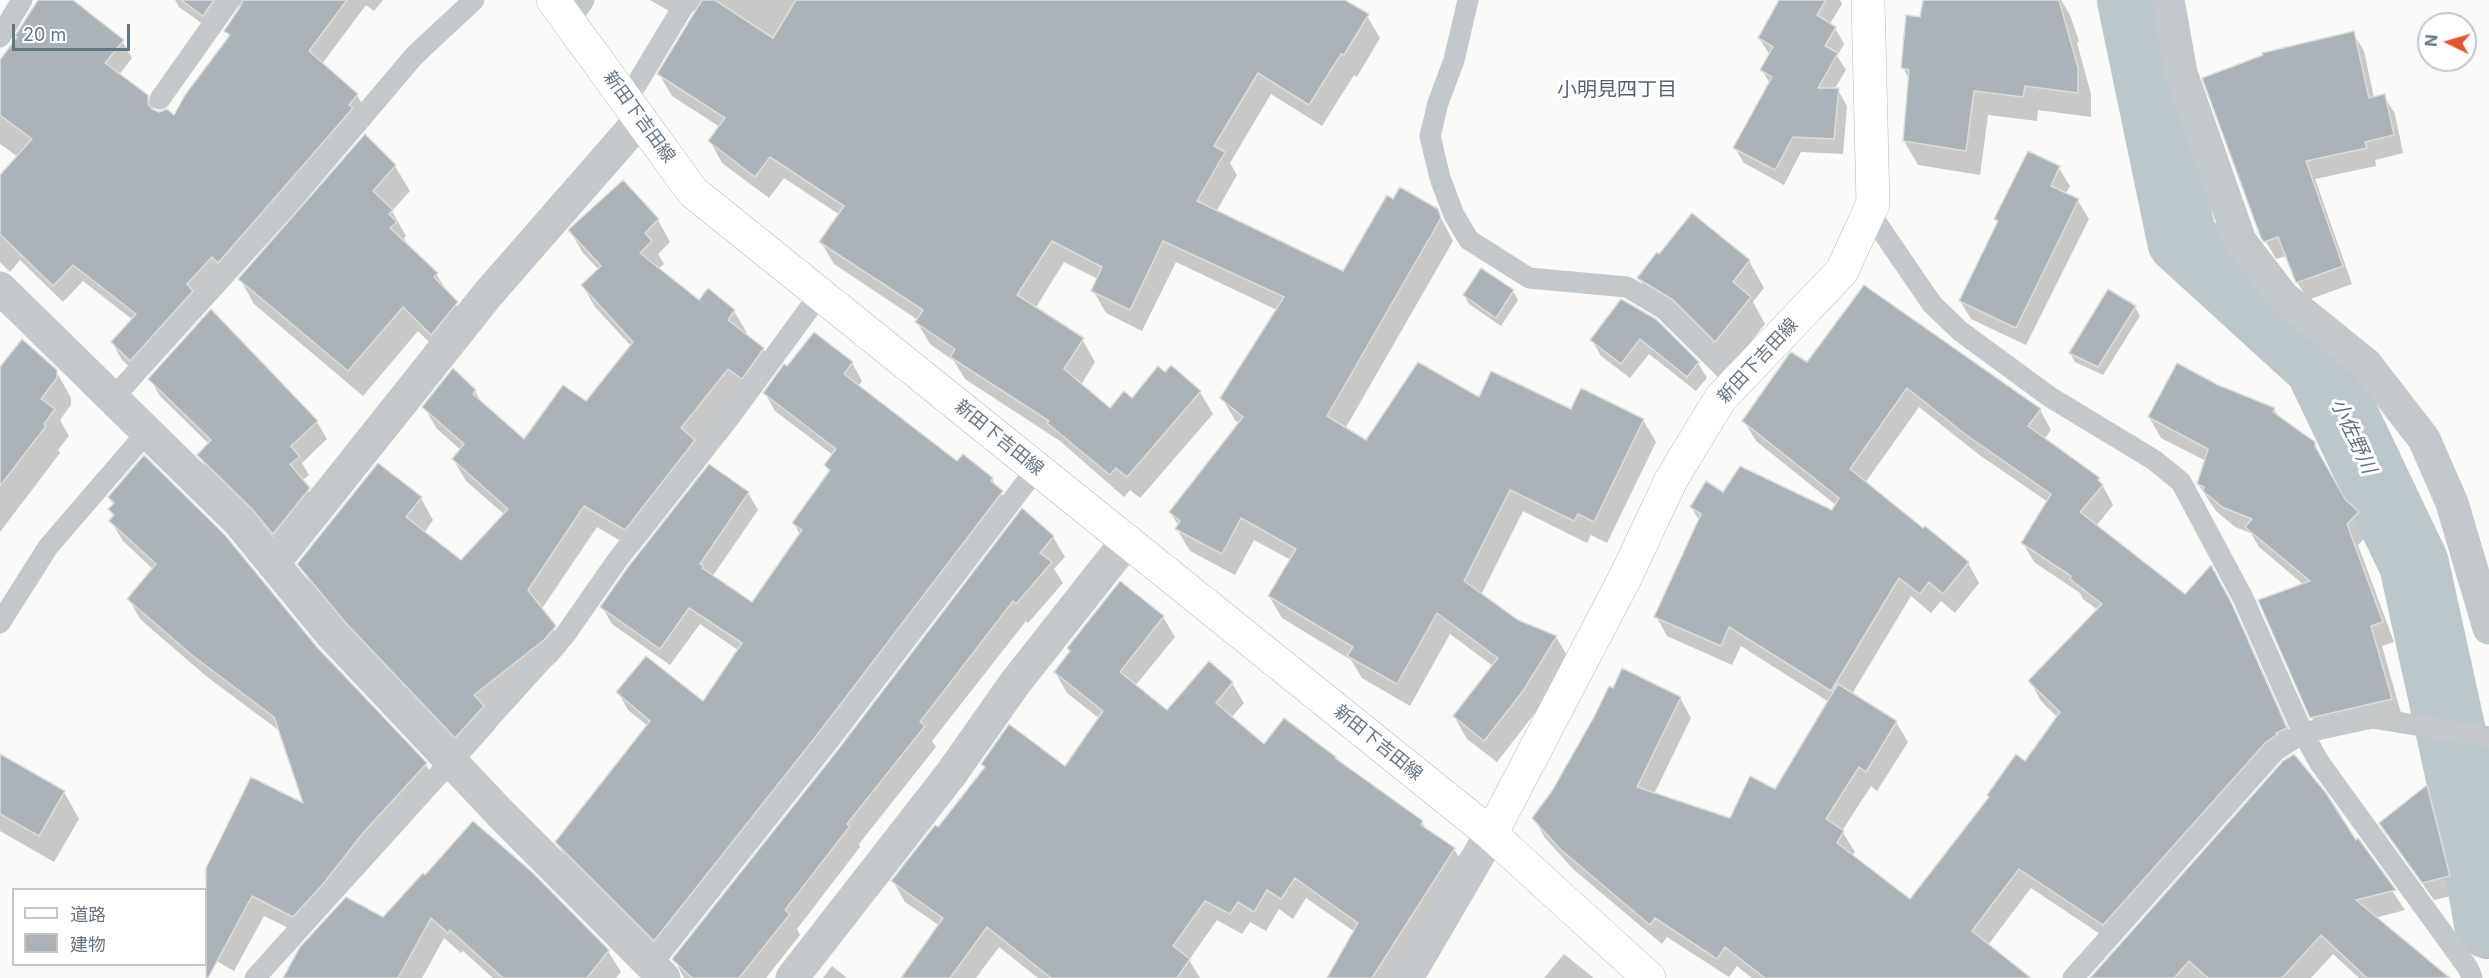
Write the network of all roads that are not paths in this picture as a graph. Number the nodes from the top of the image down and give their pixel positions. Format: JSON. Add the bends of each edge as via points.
{"nodes":[{"id":1,"x":22,"y":0,"type":"edge"},
{"id":2,"x":230,"y":0,"type":"edge"},
{"id":3,"x":474,"y":0,"type":"edge"},
{"id":4,"x":687,"y":0,"type":"edge"},
{"id":5,"x":1468,"y":0,"type":"edge"},
{"id":6,"x":1868,"y":0,"type":"edge"},
{"id":7,"x":2168,"y":0,"type":"edge"},
{"id":8,"x":569,"y":7,"type":"edge"},
{"id":9,"x":0,"y":37,"type":"edge"},
{"id":10,"x":160,"y":99,"type":"dead end"},
{"id":11,"x":634,"y":110,"type":"junction"},
{"id":12,"x":1869,"y":212,"type":"junction"},
{"id":13,"x":0,"y":288,"type":"edge"},
{"id":14,"x":820,"y":294,"type":"junction"},
{"id":15,"x":1737,"y":381,"type":"junction"},
{"id":16,"x":113,"y":398,"type":"junction"},
{"id":17,"x":148,"y":431,"type":"junction"},
{"id":18,"x":1037,"y":468,"type":"junction"},
{"id":19,"x":1127,"y":541,"type":"junction"},
{"id":20,"x":273,"y":564,"type":"junction"},
{"id":21,"x":0,"y":623,"type":"edge"},
{"id":22,"x":2489,"y":628,"type":"edge"},
{"id":23,"x":2303,"y":733,"type":"junction"},
{"id":24,"x":2489,"y":737,"type":"edge"},
{"id":25,"x":451,"y":759,"type":"junction"},
{"id":26,"x":1491,"y":834,"type":"junction"},
{"id":27,"x":658,"y":972,"type":"edge"},
{"id":28,"x":255,"y":978,"type":"edge"},
{"id":29,"x":792,"y":978,"type":"edge"},
{"id":30,"x":1407,"y":978,"type":"edge"},
{"id":31,"x":1649,"y":978,"type":"edge"},
{"id":32,"x":2073,"y":978,"type":"edge"},
{"id":33,"x":2472,"y":978,"type":"edge"}],
"edges":[{"from":1,"to":9,"type":"lane"},
{"from":2,"to":10,"type":"lane"},
{"from":3,"to":16,"type":"lane","via":[[415,55],[286,207]]},
{"from":4,"to":11,"type":"lane"},
{"from":5,"to":15,"type":"lane","via":[[1430,136],[1440,178],[1469,240],[1529,278],[1627,287],[1664,309]]},
{"from":6,"to":12,"type":"main road","name":"新田下吉田線","via":[[1873,204]]},
{"from":7,"to":22,"type":"street","via":[[2181,73],[2240,242],[2283,297],[2366,364],[2424,439],[2452,503]]},
{"from":8,"to":11,"type":"main road","name":"新田下吉田線"},
{"from":11,"to":14,"type":"main road","name":"新田下吉田線","via":[[693,192]]},
{"from":11,"to":20,"type":"street"},
{"from":12,"to":15,"type":"main road","name":"新田下吉田線","via":[[1842,271]]},
{"from":12,"to":23,"type":"lane","via":[[1932,304],[1960,331],[2050,397],[2154,460],[2181,482],[2243,598]]},
{"from":13,"to":16,"type":"street"},
{"from":14,"to":18,"type":"main road","name":"新田下吉田線"},
{"from":14,"to":25,"type":"lane","via":[[564,635]]},
{"from":15,"to":26,"type":"main road","name":"新田下吉田線","via":[[1720,399],[1671,480],[1626,576]]},
{"from":16,"to":17,"type":"street"},
{"from":17,"to":20,"type":"street","via":[[239,522]]},
{"from":17,"to":21,"type":"lane","via":[[48,546]]},
{"from":18,"to":19,"type":"main road","name":"新田下吉田線"},
{"from":18,"to":27,"type":"lane"},
{"from":19,"to":26,"type":"main road","name":"新田下吉田線"},
{"from":19,"to":29,"type":"street"},
{"from":20,"to":25,"type":"street","via":[[331,634]]},
{"from":23,"to":24,"type":"lane","via":[[2372,718]]},
{"from":23,"to":32,"type":"lane","via":[[2275,751]]},
{"from":23,"to":33,"type":"lane","via":[[2319,762]]},
{"from":25,"to":27,"type":"street"},
{"from":25,"to":28,"type":"lane"},
{"from":26,"to":30,"type":"street"},
{"from":26,"to":31,"type":"main road","name":"新田下吉田線"}]}
